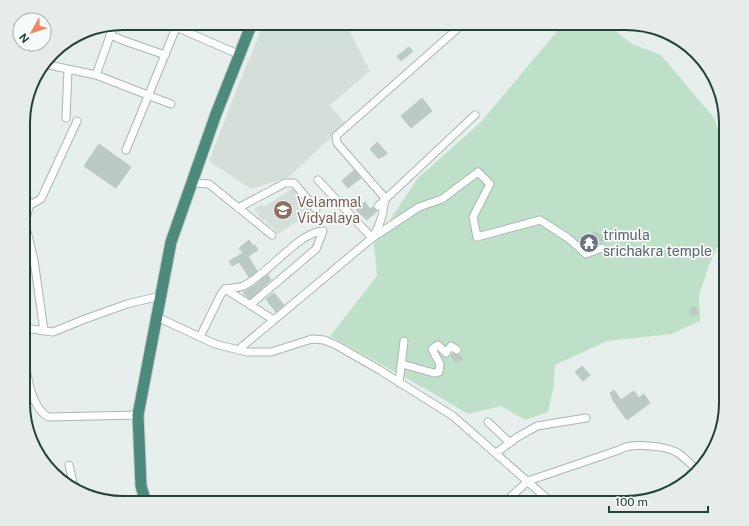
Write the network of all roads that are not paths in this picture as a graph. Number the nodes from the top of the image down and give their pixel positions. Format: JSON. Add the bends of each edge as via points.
{"nodes":[{"id":1,"x":175,"y":30,"type":"edge"},
{"id":2,"x":188,"y":30,"type":"edge"},
{"id":3,"x":249,"y":30,"type":"edge"},
{"id":4,"x":456,"y":30,"type":"edge"},
{"id":5,"x":112,"y":31,"type":"edge"},
{"id":6,"x":110,"y":35,"type":"junction"},
{"id":7,"x":165,"y":55,"type":"junction"},
{"id":8,"x":240,"y":55,"type":"junction"},
{"id":9,"x":50,"y":66,"type":"edge"},
{"id":10,"x":68,"y":70,"type":"junction"},
{"id":11,"x":96,"y":75,"type":"junction"},
{"id":12,"x":148,"y":96,"type":"junction"},
{"id":13,"x":171,"y":104,"type":"dead end"},
{"id":14,"x":475,"y":115,"type":"dead end"},
{"id":15,"x":66,"y":118,"type":"dead end"},
{"id":16,"x":77,"y":121,"type":"dead end"},
{"id":17,"x":126,"y":150,"type":"dead end"},
{"id":18,"x":318,"y":180,"type":"dead end"},
{"id":19,"x":192,"y":183,"type":"junction"},
{"id":20,"x":385,"y":198,"type":"junction"},
{"id":21,"x":30,"y":205,"type":"edge"},
{"id":22,"x":378,"y":206,"type":"dead end"},
{"id":23,"x":238,"y":208,"type":"junction"},
{"id":24,"x":316,"y":209,"type":"dead end"},
{"id":25,"x":272,"y":235,"type":"dead end"},
{"id":26,"x":372,"y":238,"type":"junction"},
{"id":27,"x":30,"y":244,"type":"edge"},
{"id":28,"x":602,"y":248,"type":"dead end"},
{"id":29,"x":225,"y":289,"type":"junction"},
{"id":30,"x":160,"y":296,"type":"junction"},
{"id":31,"x":250,"y":305,"type":"junction"},
{"id":32,"x":156,"y":317,"type":"junction"},
{"id":33,"x":274,"y":320,"type":"junction"},
{"id":34,"x":30,"y":329,"type":"edge"},
{"id":35,"x":44,"y":331,"type":"junction"},
{"id":36,"x":200,"y":337,"type":"junction"},
{"id":37,"x":404,"y":341,"type":"dead end"},
{"id":38,"x":238,"y":350,"type":"junction"},
{"id":39,"x":457,"y":350,"type":"dead end"},
{"id":40,"x":402,"y":364,"type":"junction"},
{"id":41,"x":399,"y":383,"type":"junction"},
{"id":42,"x":30,"y":392,"type":"edge"},
{"id":43,"x":138,"y":414,"type":"junction"},
{"id":44,"x":586,"y":418,"type":"dead end"},
{"id":45,"x":488,"y":422,"type":"dead end"},
{"id":46,"x":510,"y":443,"type":"junction"},
{"id":47,"x":496,"y":453,"type":"junction"},
{"id":48,"x":69,"y":465,"type":"dead end"},
{"id":49,"x":694,"y":467,"type":"edge"},
{"id":50,"x":73,"y":481,"type":"edge"},
{"id":51,"x":528,"y":481,"type":"junction"},
{"id":52,"x":144,"y":496,"type":"edge"},
{"id":53,"x":512,"y":496,"type":"edge"},
{"id":54,"x":544,"y":496,"type":"edge"}],
"edges":[{"from":1,"to":7,"type":"street"},
{"from":2,"to":8,"type":"street"},
{"from":3,"to":8,"type":"highway"},
{"from":4,"to":20,"type":"street","via":[[336,136],[336,143]]},
{"from":5,"to":6,"type":"street"},
{"from":6,"to":7,"type":"street"},
{"from":6,"to":11,"type":"street"},
{"from":7,"to":12,"type":"street"},
{"from":8,"to":19,"type":"highway"},
{"from":9,"to":10,"type":"street"},
{"from":10,"to":11,"type":"street"},
{"from":10,"to":15,"type":"street"},
{"from":11,"to":12,"type":"street"},
{"from":12,"to":13,"type":"street"},
{"from":12,"to":17,"type":"street"},
{"from":14,"to":20,"type":"street"},
{"from":16,"to":21,"type":"street","via":[[41,199]]},
{"from":18,"to":26,"type":"street"},
{"from":19,"to":23,"type":"street","via":[[209,184]]},
{"from":19,"to":30,"type":"highway","via":[[171,242]]},
{"from":20,"to":22,"type":"street"},
{"from":20,"to":26,"type":"street","via":[[381,222]]},
{"from":23,"to":24,"type":"street","via":[[285,183],[294,183]]},
{"from":23,"to":25,"type":"street"},
{"from":26,"to":28,"type":"street","via":[[419,207],[442,199],[478,172],[490,184],[473,217],[477,237],[540,220],[568,238],[586,254]]},
{"from":26,"to":33,"type":"street"},
{"from":27,"to":35,"type":"street"},
{"from":29,"to":31,"type":"street"},
{"from":29,"to":31,"type":"street","via":[[243,286],[262,274],[300,241],[323,231],[316,249]]},
{"from":29,"to":36,"type":"street"},
{"from":30,"to":32,"type":"highway"},
{"from":30,"to":35,"type":"street","via":[[127,304],[53,332]]},
{"from":31,"to":33,"type":"street"},
{"from":32,"to":36,"type":"street"},
{"from":32,"to":43,"type":"highway"},
{"from":33,"to":38,"type":"street"},
{"from":34,"to":35,"type":"street"},
{"from":36,"to":38,"type":"street"},
{"from":37,"to":40,"type":"street"},
{"from":38,"to":41,"type":"street","via":[[271,352],[305,340],[324,340]]},
{"from":39,"to":40,"type":"street","via":[[451,346],[446,353],[438,345],[432,349],[440,364],[439,372],[434,373]]},
{"from":40,"to":41,"type":"street"},
{"from":41,"to":47,"type":"street","via":[[453,416]]},
{"from":42,"to":43,"type":"street","via":[[36,406],[48,417]]},
{"from":43,"to":52,"type":"highway","via":[[141,486]]},
{"from":44,"to":46,"type":"street","via":[[537,426]]},
{"from":45,"to":46,"type":"street"},
{"from":46,"to":47,"type":"street"},
{"from":47,"to":51,"type":"street"},
{"from":48,"to":50,"type":"street"},
{"from":49,"to":51,"type":"street","via":[[677,452],[646,445],[624,447]]},
{"from":51,"to":53,"type":"street"},
{"from":51,"to":54,"type":"street"}]}
